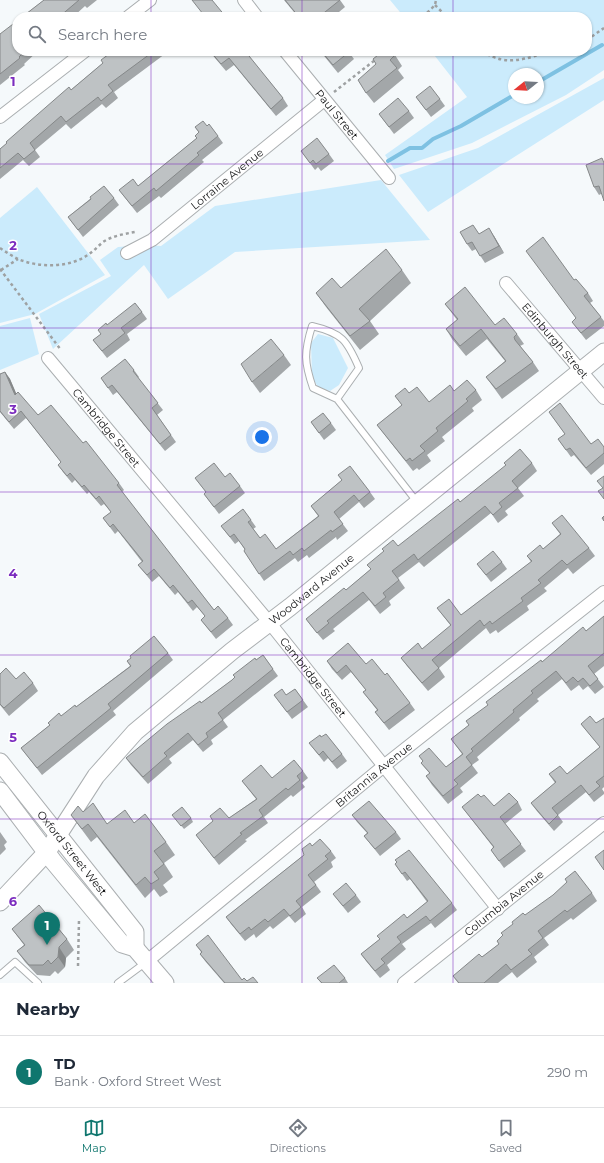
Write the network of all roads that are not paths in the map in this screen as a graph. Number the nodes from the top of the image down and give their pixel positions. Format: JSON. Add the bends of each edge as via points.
{"nodes":[{"id":1,"x":150,"y":0,"type":"edge"},
{"id":2,"x":244,"y":0,"type":"edge"},
{"id":3,"x":134,"y":12,"type":"edge"},
{"id":4,"x":254,"y":12,"type":"edge"},
{"id":5,"x":79,"y":56,"type":"edge"},
{"id":6,"x":289,"y":56,"type":"edge"},
{"id":7,"x":324,"y":100,"type":"junction"},
{"id":8,"x":0,"y":118,"type":"edge"},
{"id":9,"x":389,"y":178,"type":"dead end"},
{"id":10,"x":127,"y":253,"type":"dead end"},
{"id":11,"x":506,"y":283,"type":"dead end"},
{"id":12,"x":604,"y":352,"type":"edge"},
{"id":13,"x":48,"y":358,"type":"dead end"},
{"id":14,"x":581,"y":371,"type":"junction"},
{"id":15,"x":604,"y":398,"type":"edge"},
{"id":16,"x":337,"y":400,"type":"junction"},
{"id":17,"x":417,"y":502,"type":"junction"},
{"id":18,"x":604,"y":592,"type":"edge"},
{"id":19,"x":269,"y":622,"type":"junction"},
{"id":20,"x":0,"y":762,"type":"edge"},
{"id":21,"x":385,"y":765,"type":"junction"},
{"id":22,"x":0,"y":791,"type":"edge"},
{"id":23,"x":604,"y":823,"type":"edge"},
{"id":24,"x":58,"y":837,"type":"junction"},
{"id":25,"x":47,"y":852,"type":"junction"},
{"id":26,"x":0,"y":902,"type":"edge"},
{"id":27,"x":498,"y":909,"type":"junction"},
{"id":28,"x":135,"y":948,"type":"junction"},
{"id":29,"x":146,"y":962,"type":"junction"},
{"id":30,"x":0,"y":976,"type":"edge"},
{"id":31,"x":38,"y":983,"type":"edge"},
{"id":32,"x":118,"y":983,"type":"edge"},
{"id":33,"x":165,"y":983,"type":"edge"},
{"id":34,"x":404,"y":983,"type":"edge"}],
"edges":[{"from":1,"to":3,"type":"street"},
{"from":2,"to":4,"type":"street"},
{"from":5,"to":8,"type":"street"},
{"from":6,"to":7,"type":"street","name":"Paul Street"},
{"from":7,"to":9,"type":"street","name":"Paul Street"},
{"from":7,"to":10,"type":"street","name":"Lorraine Avenue","via":[[152,240]]},
{"from":11,"to":14,"type":"street","name":"Edinburgh Street"},
{"from":12,"to":14,"type":"street","name":"Woodward Avenue"},
{"from":13,"to":19,"type":"street","name":"Cambridge Street"},
{"from":14,"to":15,"type":"street","name":"Edinburgh Street"},
{"from":14,"to":17,"type":"street","name":"Woodward Avenue"},
{"from":16,"to":16,"type":"lane","via":[[313,388],[306,369],[305,347],[312,326],[332,331],[350,346],[358,368]]},
{"from":16,"to":17,"type":"lane"},
{"from":17,"to":19,"type":"street","name":"Woodward Avenue"},
{"from":18,"to":21,"type":"street","name":"Britannia Avenue"},
{"from":19,"to":21,"type":"street","name":"Cambridge Street"},
{"from":19,"to":24,"type":"street","name":"Woodward Avenue","via":[[135,732],[96,776]]},
{"from":20,"to":24,"type":"street","name":"Oxford Street West"},
{"from":21,"to":27,"type":"street","name":"Cambridge Street"},
{"from":21,"to":29,"type":"street","name":"Britannia Avenue"},
{"from":22,"to":25,"type":"street","name":"Oxford Street West"},
{"from":23,"to":27,"type":"street","name":"Columbia Avenue"},
{"from":24,"to":25,"type":"street","name":"Woodward Avenue"},
{"from":24,"to":28,"type":"street","name":"Oxford Street West","via":[[135,932]]},
{"from":25,"to":26,"type":"street","name":"Woodward Avenue"},
{"from":25,"to":28,"type":"street","name":"Oxford Street West","via":[[122,944]]},
{"from":27,"to":34,"type":"street","name":"Columbia Avenue"},
{"from":28,"to":29,"type":"street","name":"Oxford Street West"},
{"from":29,"to":32,"type":"lane"},
{"from":29,"to":33,"type":"street","name":"Oxford Street West"},
{"from":30,"to":31,"type":"lane","via":[[15,962]]}]}
